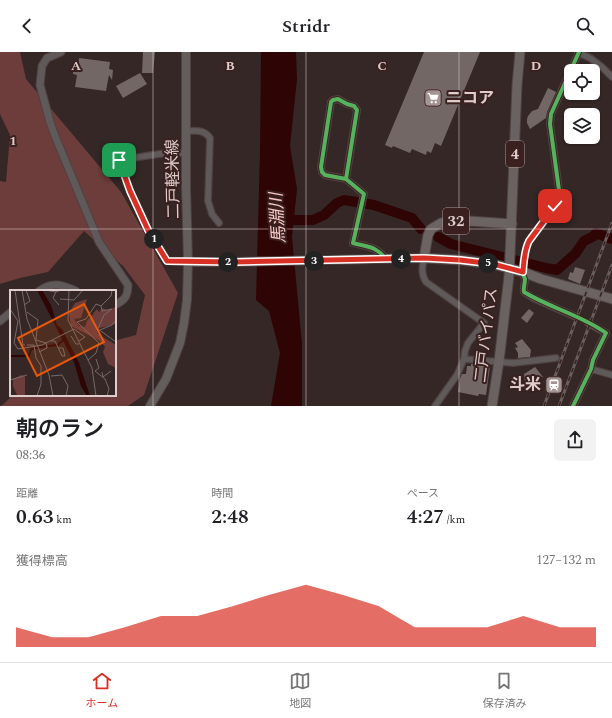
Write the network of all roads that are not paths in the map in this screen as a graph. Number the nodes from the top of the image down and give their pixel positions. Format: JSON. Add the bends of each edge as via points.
{"nodes":[{"id":1,"x":61,"y":52,"type":"edge"},
{"id":2,"x":186,"y":52,"type":"edge"},
{"id":3,"x":520,"y":52,"type":"edge"},
{"id":4,"x":579,"y":53,"type":"edge"},
{"id":5,"x":612,"y":77,"type":"edge"},
{"id":6,"x":186,"y":131,"type":"junction"},
{"id":7,"x":186,"y":153,"type":"junction"},
{"id":8,"x":346,"y":179,"type":"junction"},
{"id":9,"x":219,"y":223,"type":"dead end"},
{"id":10,"x":512,"y":224,"type":"junction"},
{"id":11,"x":424,"y":258,"type":"junction"},
{"id":12,"x":386,"y":259,"type":"junction"},
{"id":13,"x":188,"y":262,"type":"junction"},
{"id":14,"x":523,"y":272,"type":"junction"},
{"id":15,"x":40,"y":290,"type":"edge"},
{"id":16,"x":74,"y":290,"type":"edge"},
{"id":17,"x":612,"y":299,"type":"edge"},
{"id":18,"x":116,"y":304,"type":"edge"},
{"id":19,"x":10,"y":313,"type":"edge"},
{"id":20,"x":574,"y":316,"type":"tunnel mouth"},
{"id":21,"x":0,"y":321,"type":"edge"},
{"id":22,"x":588,"y":323,"type":"tunnel mouth"},
{"id":23,"x":556,"y":358,"type":"dead end"},
{"id":24,"x":464,"y":359,"type":"junction"},
{"id":25,"x":499,"y":361,"type":"junction"},
{"id":26,"x":591,"y":369,"type":"junction"},
{"id":27,"x":612,"y":374,"type":"edge"},
{"id":28,"x":150,"y":406,"type":"edge"},
{"id":29,"x":435,"y":406,"type":"edge"},
{"id":30,"x":492,"y":406,"type":"edge"},
{"id":31,"x":573,"y":406,"type":"edge"}],
"edges":[{"from":1,"to":18,"type":"street","via":[[47,58],[42,66],[40,85],[55,136],[99,242],[128,285],[128,293]]},
{"from":2,"to":6,"type":"main road","name":"二戸軽米線"},
{"from":3,"to":10,"type":"highway","name":"二戸バイパス","number":"4"},
{"from":4,"to":5,"type":"street","via":[[590,58]]},
{"from":4,"to":14,"type":"street","via":[[550,124],[559,190],[557,199],[555,206],[529,241]]},
{"from":6,"to":7,"type":"main road","name":"二戸軽米線"},
{"from":6,"to":9,"type":"street","via":[[201,131],[210,138],[208,201],[212,214]]},
{"from":7,"to":13,"type":"main road","name":"二戸軽米線"},
{"from":7,"to":13,"type":"street","via":[[166,153],[119,160],[148,230],[167,261]]},
{"from":8,"to":8,"type":"street","via":[[358,110],[338,99],[331,102],[321,167],[325,175]]},
{"from":8,"to":12,"type":"street","via":[[364,194],[353,243],[373,248]]},
{"from":10,"to":11,"type":"main road","number":"32","via":[[468,221],[441,223],[431,229],[428,235]]},
{"from":10,"to":25,"type":"highway","name":"二戸バイパス","number":"4","bridge":true},
{"from":11,"to":12,"type":"main road"},
{"from":11,"to":14,"type":"main road","via":[[493,264]]},
{"from":11,"to":24,"type":"street","via":[[422,270],[426,282],[484,323],[468,342]]},
{"from":12,"to":13,"type":"main road"},
{"from":13,"to":28,"type":"main road","name":"二戸軽米線","via":[[187,300],[180,343],[166,379]]},
{"from":14,"to":17,"type":"main road"},
{"from":14,"to":20,"type":"street","via":[[524,292]]},
{"from":15,"to":16,"type":"street","via":[[56,284]]},
{"from":19,"to":21,"type":"street"},
{"from":22,"to":26,"type":"street","via":[[606,333]]},
{"from":23,"to":25,"type":"street","via":[[513,363]]},
{"from":24,"to":25,"type":"street"},
{"from":24,"to":29,"type":"street","via":[[457,375]]},
{"from":25,"to":30,"type":"highway","name":"二戸バイパス","number":"4"},
{"from":26,"to":27,"type":"street"},
{"from":26,"to":31,"type":"street"}]}
